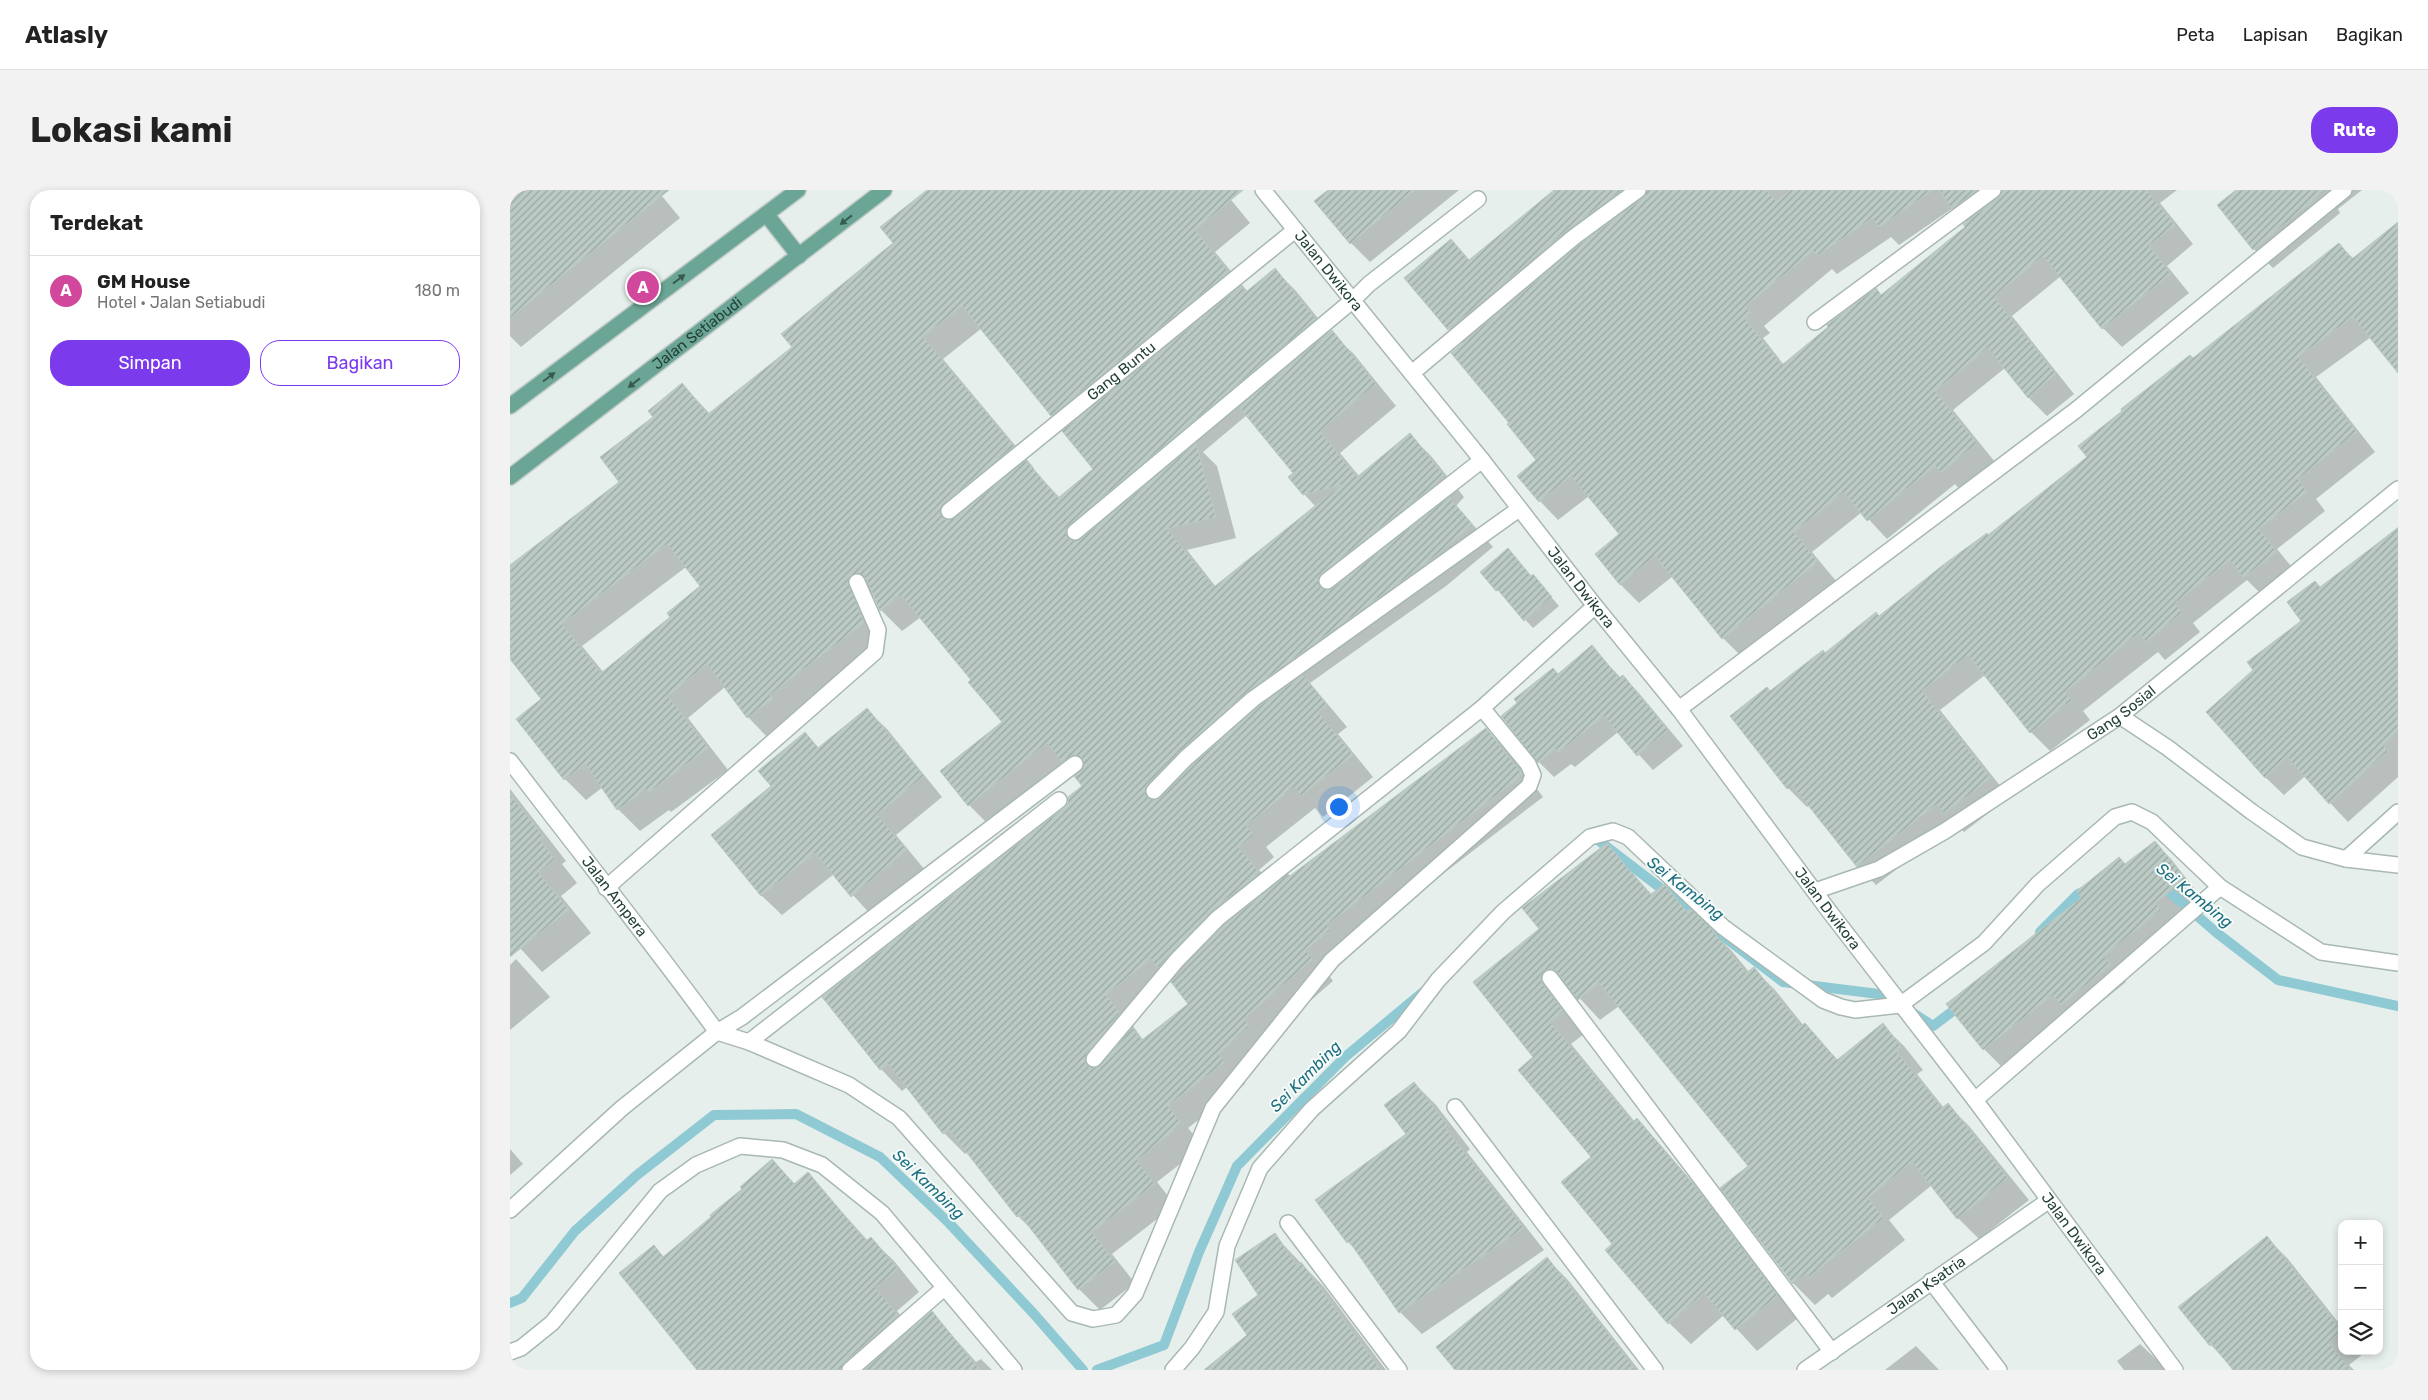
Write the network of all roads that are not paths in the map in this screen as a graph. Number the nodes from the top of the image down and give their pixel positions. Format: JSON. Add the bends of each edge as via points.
{"nodes":[{"id":1,"x":798,"y":190,"type":"edge"},
{"id":2,"x":884,"y":190,"type":"edge"},
{"id":3,"x":1263,"y":190,"type":"edge"},
{"id":4,"x":1638,"y":190,"type":"edge"},
{"id":5,"x":1993,"y":190,"type":"edge"},
{"id":6,"x":2344,"y":190,"type":"edge"},
{"id":7,"x":1478,"y":199,"type":"dead end"},
{"id":8,"x":766,"y":214,"type":"junction"},
{"id":9,"x":1295,"y":230,"type":"junction"},
{"id":10,"x":799,"y":256,"type":"junction"},
{"id":11,"x":1353,"y":300,"type":"junction"},
{"id":12,"x":1816,"y":322,"type":"dead end"},
{"id":13,"x":1412,"y":373,"type":"junction"},
{"id":14,"x":510,"y":406,"type":"edge"},
{"id":15,"x":1482,"y":460,"type":"junction"},
{"id":16,"x":510,"y":477,"type":"edge"},
{"id":17,"x":2398,"y":489,"type":"edge"},
{"id":18,"x":1519,"y":509,"type":"junction"},
{"id":19,"x":948,"y":511,"type":"dead end"},
{"id":20,"x":1075,"y":532,"type":"dead end"},
{"id":21,"x":1327,"y":581,"type":"dead end"},
{"id":22,"x":857,"y":582,"type":"dead end"},
{"id":23,"x":1595,"y":606,"type":"junction"},
{"id":24,"x":1482,"y":708,"type":"junction"},
{"id":25,"x":1679,"y":710,"type":"junction"},
{"id":26,"x":2120,"y":716,"type":"junction"},
{"id":27,"x":510,"y":761,"type":"edge"},
{"id":28,"x":1075,"y":764,"type":"dead end"},
{"id":29,"x":1154,"y":791,"type":"dead end"},
{"id":30,"x":1059,"y":800,"type":"dead end"},
{"id":31,"x":2398,"y":812,"type":"edge"},
{"id":32,"x":2346,"y":859,"type":"junction"},
{"id":33,"x":2398,"y":865,"type":"edge"},
{"id":34,"x":2220,"y":887,"type":"junction"},
{"id":35,"x":606,"y":888,"type":"junction"},
{"id":36,"x":1815,"y":891,"type":"junction"},
{"id":37,"x":2398,"y":963,"type":"edge"},
{"id":38,"x":1550,"y":978,"type":"dead end"},
{"id":39,"x":1900,"y":1005,"type":"junction"},
{"id":40,"x":717,"y":1032,"type":"junction"},
{"id":41,"x":749,"y":1042,"type":"junction"},
{"id":42,"x":1094,"y":1059,"type":"dead end"},
{"id":43,"x":1975,"y":1100,"type":"junction"},
{"id":44,"x":1455,"y":1107,"type":"dead end"},
{"id":45,"x":2048,"y":1201,"type":"junction"},
{"id":46,"x":510,"y":1210,"type":"edge"},
{"id":47,"x":1288,"y":1223,"type":"dead end"},
{"id":48,"x":1932,"y":1281,"type":"junction"},
{"id":49,"x":944,"y":1288,"type":"junction"},
{"id":50,"x":510,"y":1352,"type":"edge"},
{"id":51,"x":1832,"y":1352,"type":"junction"},
{"id":52,"x":850,"y":1370,"type":"edge"},
{"id":53,"x":1014,"y":1370,"type":"edge"},
{"id":54,"x":1173,"y":1370,"type":"edge"},
{"id":55,"x":1399,"y":1370,"type":"edge"},
{"id":56,"x":1655,"y":1370,"type":"edge"},
{"id":57,"x":1805,"y":1370,"type":"edge"},
{"id":58,"x":1999,"y":1370,"type":"edge"},
{"id":59,"x":2175,"y":1370,"type":"edge"}],
"edges":[{"from":1,"to":8,"type":"main road"},
{"from":2,"to":10,"type":"main road","name":"Jalan Setiabudi","one_way":true},
{"from":3,"to":9,"type":"street","name":"Jalan Dwikora"},
{"from":4,"to":13,"type":"street","via":[[1574,237]]},
{"from":5,"to":12,"type":"street"},
{"from":6,"to":25,"type":"street","via":[[2076,410]]},
{"from":7,"to":11,"type":"street"},
{"from":8,"to":10,"type":"main road"},
{"from":14,"to":8,"type":"main road","one_way":true},
{"from":9,"to":11,"type":"street","name":"Jalan Dwikora"},
{"from":9,"to":19,"type":"street","name":"Gang Buntu"},
{"from":10,"to":16,"type":"main road","name":"Jalan Setiabudi","one_way":true},
{"from":11,"to":13,"type":"street","name":"Jalan Dwikora"},
{"from":11,"to":20,"type":"street"},
{"from":13,"to":15,"type":"street","name":"Jalan Dwikora"},
{"from":15,"to":18,"type":"street","name":"Jalan Dwikora"},
{"from":15,"to":21,"type":"street"},
{"from":17,"to":26,"type":"street","name":"Gang Sosial"},
{"from":18,"to":23,"type":"street","name":"Jalan Dwikora"},
{"from":18,"to":29,"type":"street","via":[[1253,699]]},
{"from":22,"to":35,"type":"street","via":[[878,630],[875,652]]},
{"from":23,"to":24,"type":"street"},
{"from":23,"to":25,"type":"street","name":"Jalan Dwikora"},
{"from":24,"to":41,"type":"street","via":[[1528,764],[1533,775],[1529,786],[1332,960],[1213,1108],[1135,1294],[1116,1315],[1093,1319],[1072,1313],[899,1118],[848,1085]]},
{"from":24,"to":42,"type":"street","via":[[1218,918],[1177,960]]},
{"from":25,"to":36,"type":"street","name":"Jalan Dwikora"},
{"from":26,"to":32,"type":"street","via":[[2302,846]]},
{"from":26,"to":36,"type":"street","name":"Gang Sosial","via":[[1945,831],[1895,860],[1879,869]]},
{"from":27,"to":35,"type":"street","name":"Jalan Ampera"},
{"from":28,"to":40,"type":"street","via":[[742,1017]]},
{"from":30,"to":41,"type":"street"},
{"from":31,"to":32,"type":"street"},
{"from":32,"to":33,"type":"street"},
{"from":34,"to":37,"type":"street","via":[[2321,952]]},
{"from":34,"to":39,"type":"street","via":[[2152,822],[2132,812],[2115,817],[2038,884],[1984,943]]},
{"from":34,"to":43,"type":"street"},
{"from":35,"to":40,"type":"street","name":"Jalan Ampera","via":[[664,959]]},
{"from":36,"to":39,"type":"street","name":"Jalan Dwikora"},
{"from":38,"to":51,"type":"street"},
{"from":39,"to":43,"type":"street","name":"Jalan Dwikora"},
{"from":39,"to":54,"type":"street","via":[[1855,1010],[1823,1000],[1723,927],[1628,837],[1613,832],[1590,838],[1503,912],[1438,980],[1399,1031],[1312,1110],[1260,1168],[1227,1246],[1216,1312]]},
{"from":40,"to":41,"type":"street"},
{"from":40,"to":46,"type":"street","via":[[622,1108]]},
{"from":43,"to":45,"type":"street","name":"Jalan Dwikora"},
{"from":44,"to":56,"type":"street"},
{"from":45,"to":48,"type":"street","name":"Jalan Ksatria"},
{"from":45,"to":59,"type":"street","name":"Jalan Dwikora"},
{"from":47,"to":55,"type":"street"},
{"from":48,"to":51,"type":"street","name":"Jalan Ksatria"},
{"from":48,"to":58,"type":"street"},
{"from":49,"to":50,"type":"street","via":[[882,1213],[822,1165],[783,1150],[740,1146],[696,1164],[660,1191],[552,1323],[521,1348]]},
{"from":49,"to":52,"type":"street"},
{"from":49,"to":53,"type":"street"},
{"from":51,"to":57,"type":"street","name":"Jalan Ksatria"}]}
